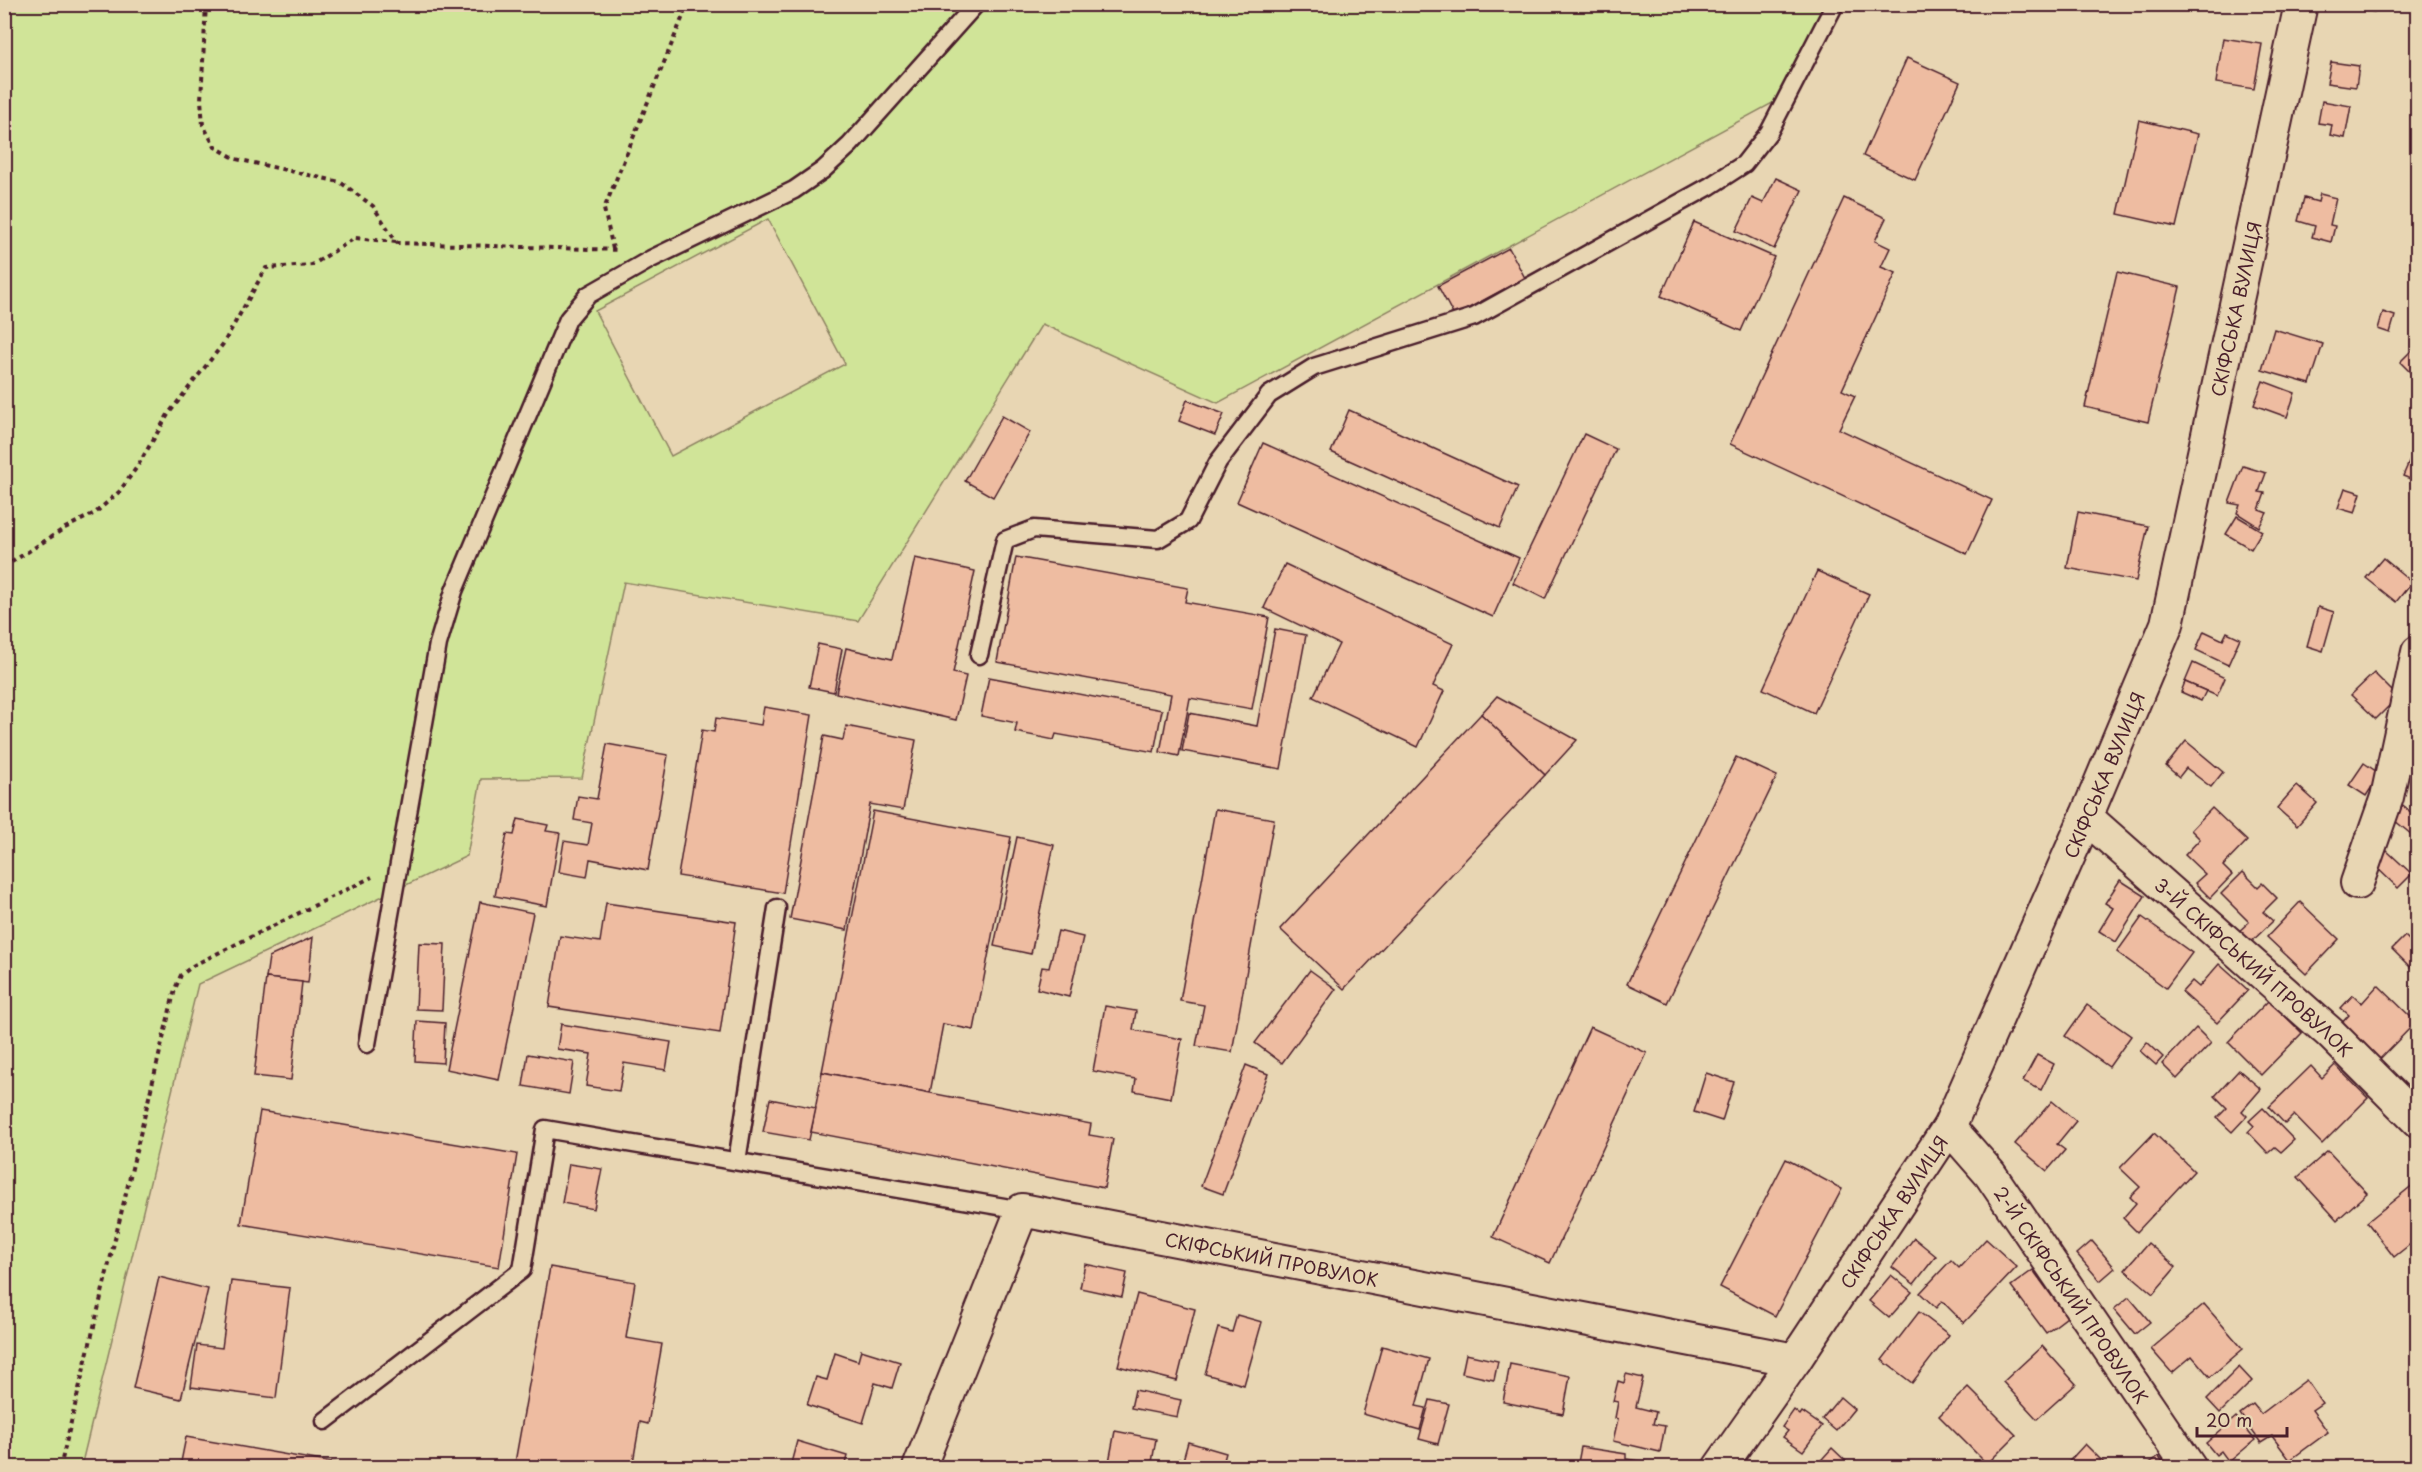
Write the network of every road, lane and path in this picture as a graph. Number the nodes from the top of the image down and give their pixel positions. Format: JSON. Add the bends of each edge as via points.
{"nodes":[{"id":1,"x":206,"y":4,"type":"edge"},
{"id":2,"x":688,"y":4,"type":"edge"},
{"id":3,"x":976,"y":4,"type":"edge"},
{"id":4,"x":1835,"y":4,"type":"edge"},
{"id":5,"x":2301,"y":4,"type":"edge"},
{"id":6,"x":397,"y":243,"type":"junction"},
{"id":7,"x":613,"y":249,"type":"junction"},
{"id":8,"x":651,"y":259,"type":"junction"},
{"id":9,"x":4,"y":567,"type":"edge"},
{"id":10,"x":2418,"y":652,"type":"edge"},
{"id":11,"x":979,"y":655,"type":"dead end"},
{"id":12,"x":2086,"y":817,"type":"junction"},
{"id":13,"x":399,"y":863,"type":"junction"},
{"id":14,"x":2357,"y":883,"type":"dead end"},
{"id":15,"x":777,"y":908,"type":"dead end"},
{"id":16,"x":368,"y":1044,"type":"dead end"},
{"id":17,"x":2418,"y":1121,"type":"edge"},
{"id":18,"x":1949,"y":1127,"type":"junction"},
{"id":19,"x":737,"y":1161,"type":"junction"},
{"id":20,"x":1022,"y":1210,"type":"junction"},
{"id":21,"x":1795,"y":1360,"type":"junction"},
{"id":22,"x":325,"y":1421,"type":"dead end"},
{"id":23,"x":60,"y":1467,"type":"edge"},
{"id":24,"x":919,"y":1467,"type":"edge"},
{"id":25,"x":1719,"y":1467,"type":"edge"},
{"id":26,"x":2190,"y":1467,"type":"edge"}],
"edges":[{"from":1,"to":6,"type":"path","via":[[201,100],[203,125],[215,147],[236,159],[340,182],[373,206]]},
{"from":2,"to":7,"type":"path","via":[[604,208]]},
{"from":3,"to":8,"type":"lane","via":[[824,170],[794,190]]},
{"from":4,"to":11,"type":"lane","via":[[1769,132],[1736,170],[1474,317],[1314,367],[1269,395],[1218,462],[1188,521],[1158,539],[1034,529],[1005,540]]},
{"from":5,"to":12,"type":"street","name":"СКІФСЬКА ВУЛИЦЯ","via":[[2167,624]]},
{"from":6,"to":7,"type":"path"},
{"from":6,"to":9,"type":"path","via":[[355,238],[312,265],[266,268],[223,344],[169,413],[119,492],[95,513]]},
{"from":7,"to":8,"type":"path"},
{"from":8,"to":13,"type":"lane","via":[[588,295],[568,319],[485,516],[454,591],[438,644]]},
{"from":10,"to":14,"type":"street","via":[[2387,797]]},
{"from":12,"to":17,"type":"street","name":"3-Й СКІФСЬКИЙ ПРОВУЛОК","via":[[2330,1033]]},
{"from":12,"to":18,"type":"street","name":"СКІФСЬКА ВУЛИЦЯ"},
{"from":13,"to":16,"type":"lane"},
{"from":13,"to":23,"type":"path","via":[[181,975]]},
{"from":15,"to":19,"type":"lane"},
{"from":18,"to":21,"type":"street","name":"СКІФСЬКА ВУЛИЦЯ"},
{"from":18,"to":26,"type":"street","name":"2-Й СКІФСЬКИЙ ПРОВУЛОК","via":[[1990,1174]]},
{"from":19,"to":20,"type":"lane"},
{"from":19,"to":22,"type":"lane","via":[[545,1129],[522,1270]]},
{"from":20,"to":21,"type":"street","name":"СКІФСЬКИЙ ПРОВУЛОК"},
{"from":20,"to":24,"type":"street"},
{"from":21,"to":25,"type":"street","name":"СКІФСЬКА ВУЛИЦЯ"}]}
